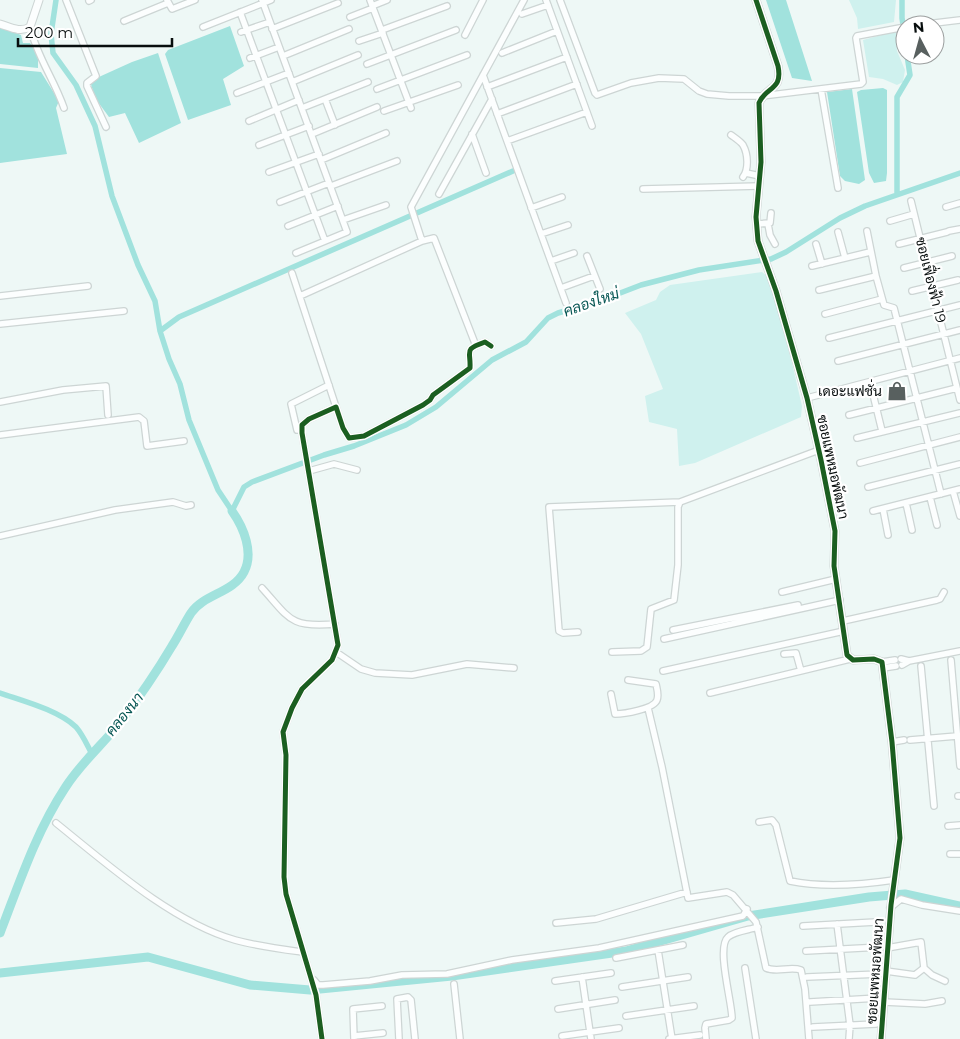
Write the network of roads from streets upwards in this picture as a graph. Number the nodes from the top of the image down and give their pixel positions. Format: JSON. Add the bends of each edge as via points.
{"nodes":[{"id":1,"x":39,"y":0,"type":"edge"},
{"id":2,"x":66,"y":0,"type":"edge"},
{"id":3,"x":195,"y":0,"type":"edge"},
{"id":4,"x":272,"y":0,"type":"edge"},
{"id":5,"x":387,"y":0,"type":"edge"},
{"id":6,"x":483,"y":0,"type":"edge"},
{"id":7,"x":524,"y":0,"type":"edge"},
{"id":8,"x":560,"y":0,"type":"edge"},
{"id":9,"x":756,"y":0,"type":"edge"},
{"id":10,"x":168,"y":1,"type":"edge"},
{"id":11,"x":263,"y":2,"type":"edge"},
{"id":12,"x":338,"y":3,"type":"dead end"},
{"id":13,"x":547,"y":3,"type":"edge"},
{"id":14,"x":372,"y":5,"type":"edge"},
{"id":15,"x":447,"y":6,"type":"dead end"},
{"id":16,"x":240,"y":12,"type":"junction"},
{"id":17,"x":522,"y":14,"type":"dead end"},
{"id":18,"x":350,"y":17,"type":"dead end"},
{"id":19,"x":960,"y":20,"type":"edge"},
{"id":20,"x":124,"y":21,"type":"dead end"},
{"id":21,"x":270,"y":22,"type":"junction"},
{"id":22,"x":945,"y":22,"type":"edge"},
{"id":23,"x":0,"y":24,"type":"edge"},
{"id":24,"x":30,"y":27,"type":"junction"},
{"id":25,"x":203,"y":27,"type":"dead end"},
{"id":26,"x":272,"y":28,"type":"junction"},
{"id":27,"x":895,"y":28,"type":"edge"},
{"id":28,"x":349,"y":29,"type":"dead end"},
{"id":29,"x":456,"y":30,"type":"dead end"},
{"id":30,"x":244,"y":31,"type":"junction"},
{"id":31,"x":557,"y":31,"type":"junction"},
{"id":32,"x":382,"y":32,"type":"junction"},
{"id":33,"x":465,"y":34,"type":"dead end"},
{"id":34,"x":359,"y":41,"type":"dead end"},
{"id":35,"x":279,"y":47,"type":"junction"},
{"id":36,"x":502,"y":53,"type":"dead end"},
{"id":37,"x":391,"y":54,"type":"junction"},
{"id":38,"x":358,"y":55,"type":"dead end"},
{"id":39,"x":467,"y":55,"type":"dead end"},
{"id":40,"x":282,"y":56,"type":"junction"},
{"id":41,"x":253,"y":57,"type":"junction"},
{"id":42,"x":567,"y":57,"type":"junction"},
{"id":43,"x":367,"y":64,"type":"dead end"},
{"id":44,"x":289,"y":73,"type":"junction"},
{"id":45,"x":483,"y":75,"type":"junction"},
{"id":46,"x":400,"y":80,"type":"junction"},
{"id":47,"x":266,"y":82,"type":"junction"},
{"id":48,"x":292,"y":82,"type":"junction"},
{"id":49,"x":368,"y":82,"type":"dead end"},
{"id":50,"x":577,"y":84,"type":"junction"},
{"id":51,"x":458,"y":85,"type":"dead end"},
{"id":52,"x":487,"y":87,"type":"junction"},
{"id":53,"x":377,"y":89,"type":"dead end"},
{"id":54,"x":821,"y":89,"type":"junction"},
{"id":55,"x":237,"y":93,"type":"dead end"},
{"id":56,"x":762,"y":96,"type":"junction"},
{"id":57,"x":325,"y":99,"type":"junction"},
{"id":58,"x":492,"y":99,"type":"junction"},
{"id":59,"x":299,"y":100,"type":"junction"},
{"id":60,"x":410,"y":105,"type":"junction"},
{"id":61,"x":377,"y":107,"type":"dead end"},
{"id":62,"x":64,"y":108,"type":"dead end"},
{"id":63,"x":302,"y":108,"type":"junction"},
{"id":64,"x":276,"y":110,"type":"junction"},
{"id":65,"x":384,"y":111,"type":"dead end"},
{"id":66,"x":587,"y":112,"type":"junction"},
{"id":67,"x":497,"y":114,"type":"junction"},
{"id":68,"x":249,"y":121,"type":"dead end"},
{"id":69,"x":335,"y":125,"type":"junction"},
{"id":70,"x":309,"y":126,"type":"junction"},
{"id":71,"x":592,"y":126,"type":"dead end"},
{"id":72,"x":106,"y":127,"type":"dead end"},
{"id":73,"x":386,"y":133,"type":"dead end"},
{"id":74,"x":312,"y":134,"type":"junction"},
{"id":75,"x":472,"y":134,"type":"junction"},
{"id":76,"x":285,"y":135,"type":"junction"},
{"id":77,"x":731,"y":135,"type":"dead end"},
{"id":78,"x":507,"y":141,"type":"junction"},
{"id":79,"x":259,"y":145,"type":"dead end"},
{"id":80,"x":320,"y":157,"type":"junction"},
{"id":81,"x":397,"y":161,"type":"dead end"},
{"id":82,"x":296,"y":163,"type":"junction"},
{"id":83,"x":269,"y":172,"type":"dead end"},
{"id":84,"x":486,"y":173,"type":"dead end"},
{"id":85,"x":760,"y":175,"type":"junction"},
{"id":86,"x":330,"y":184,"type":"junction"},
{"id":87,"x":759,"y":186,"type":"junction"},
{"id":88,"x":838,"y":188,"type":"dead end"},
{"id":89,"x":643,"y":189,"type":"dead end"},
{"id":90,"x":306,"y":191,"type":"junction"},
{"id":91,"x":439,"y":194,"type":"dead end"},
{"id":92,"x":562,"y":197,"type":"dead end"},
{"id":93,"x":911,"y":201,"type":"dead end"},
{"id":94,"x":280,"y":202,"type":"dead end"},
{"id":95,"x":960,"y":203,"type":"edge"},
{"id":96,"x":386,"y":205,"type":"dead end"},
{"id":97,"x":338,"y":206,"type":"junction"},
{"id":98,"x":946,"y":207,"type":"dead end"},
{"id":99,"x":532,"y":208,"type":"junction"},
{"id":100,"x":770,"y":213,"type":"dead end"},
{"id":101,"x":914,"y":214,"type":"junction"},
{"id":102,"x":315,"y":215,"type":"junction"},
{"id":103,"x":343,"y":220,"type":"junction"},
{"id":104,"x":890,"y":221,"type":"dead end"},
{"id":105,"x":756,"y":224,"type":"junction"},
{"id":106,"x":768,"y":224,"type":"junction"},
{"id":107,"x":568,"y":225,"type":"dead end"},
{"id":108,"x":288,"y":226,"type":"dead end"},
{"id":109,"x":960,"y":229,"type":"edge"},
{"id":110,"x":866,"y":231,"type":"dead end"},
{"id":111,"x":838,"y":232,"type":"dead end"},
{"id":112,"x":541,"y":234,"type":"junction"},
{"id":113,"x":920,"y":239,"type":"junction"},
{"id":114,"x":325,"y":241,"type":"junction"},
{"id":115,"x":422,"y":241,"type":"junction"},
{"id":116,"x":775,"y":244,"type":"dead end"},
{"id":117,"x":816,"y":244,"type":"dead end"},
{"id":118,"x":899,"y":244,"type":"dead end"},
{"id":119,"x":870,"y":252,"type":"junction"},
{"id":120,"x":296,"y":253,"type":"dead end"},
{"id":121,"x":574,"y":253,"type":"dead end"},
{"id":122,"x":956,"y":255,"type":"edge"},
{"id":123,"x":587,"y":256,"type":"dead end"},
{"id":124,"x":845,"y":258,"type":"junction"},
{"id":125,"x":551,"y":261,"type":"junction"},
{"id":126,"x":926,"y":262,"type":"junction"},
{"id":127,"x":822,"y":264,"type":"junction"},
{"id":128,"x":812,"y":266,"type":"dead end"},
{"id":129,"x":904,"y":268,"type":"dead end"},
{"id":130,"x":292,"y":273,"type":"dead end"},
{"id":131,"x":594,"y":276,"type":"junction"},
{"id":132,"x":876,"y":276,"type":"junction"},
{"id":133,"x":958,"y":280,"type":"dead end"},
{"id":134,"x":88,"y":286,"type":"dead end"},
{"id":135,"x":932,"y":286,"type":"junction"},
{"id":136,"x":561,"y":288,"type":"junction"},
{"id":137,"x":600,"y":290,"type":"dead end"},
{"id":138,"x":819,"y":290,"type":"dead end"},
{"id":139,"x":912,"y":291,"type":"dead end"},
{"id":140,"x":0,"y":296,"type":"edge"},
{"id":141,"x":300,"y":296,"type":"junction"},
{"id":142,"x":882,"y":299,"type":"junction"},
{"id":143,"x":566,"y":303,"type":"dead end"},
{"id":144,"x":960,"y":305,"type":"edge"},
{"id":145,"x":124,"y":311,"type":"dead end"},
{"id":146,"x":938,"y":311,"type":"junction"},
{"id":147,"x":825,"y":314,"type":"dead end"},
{"id":148,"x":897,"y":321,"type":"junction"},
{"id":149,"x":0,"y":324,"type":"edge"},
{"id":150,"x":960,"y":330,"type":"edge"},
{"id":151,"x":944,"y":334,"type":"junction"},
{"id":152,"x":829,"y":338,"type":"dead end"},
{"id":153,"x":903,"y":344,"type":"junction"},
{"id":154,"x":476,"y":346,"type":"junction"},
{"id":155,"x":491,"y":346,"type":"dead end"},
{"id":156,"x":960,"y":358,"type":"edge"},
{"id":157,"x":950,"y":360,"type":"junction"},
{"id":158,"x":838,"y":361,"type":"dead end"},
{"id":159,"x":910,"y":372,"type":"junction"},
{"id":160,"x":870,"y":382,"type":"junction"},
{"id":161,"x":329,"y":385,"type":"junction"},
{"id":162,"x":959,"y":387,"type":"edge"},
{"id":163,"x":807,"y":398,"type":"junction"},
{"id":164,"x":917,"y":398,"type":"junction"},
{"id":165,"x":960,"y":400,"type":"edge"},
{"id":166,"x":0,"y":402,"type":"edge"},
{"id":167,"x":336,"y":407,"type":"junction"},
{"id":168,"x":876,"y":408,"type":"junction"},
{"id":169,"x":960,"y":413,"type":"edge"},
{"id":170,"x":108,"y":415,"type":"dead end"},
{"id":171,"x":849,"y":415,"type":"dead end"},
{"id":172,"x":923,"y":421,"type":"junction"},
{"id":173,"x":297,"y":430,"type":"dead end"},
{"id":174,"x":882,"y":431,"type":"junction"},
{"id":175,"x":0,"y":435,"type":"edge"},
{"id":176,"x":960,"y":436,"type":"edge"},
{"id":177,"x":857,"y":438,"type":"dead end"},
{"id":178,"x":184,"y":441,"type":"dead end"},
{"id":179,"x":929,"y":444,"type":"junction"},
{"id":180,"x":818,"y":450,"type":"junction"},
{"id":181,"x":860,"y":463,"type":"dead end"},
{"id":182,"x":960,"y":464,"type":"edge"},
{"id":183,"x":308,"y":469,"type":"junction"},
{"id":184,"x":357,"y":470,"type":"dead end"},
{"id":185,"x":935,"y":470,"type":"junction"},
{"id":186,"x":868,"y":487,"type":"dead end"},
{"id":187,"x":960,"y":489,"type":"edge"},
{"id":188,"x":953,"y":491,"type":"junction"},
{"id":189,"x":941,"y":494,"type":"junction"},
{"id":190,"x":930,"y":497,"type":"junction"},
{"id":191,"x":680,"y":502,"type":"junction"},
{"id":192,"x":906,"y":503,"type":"junction"},
{"id":193,"x":191,"y":506,"type":"dead end"},
{"id":194,"x":882,"y":509,"type":"junction"},
{"id":195,"x":873,"y":511,"type":"dead end"},
{"id":196,"x":960,"y":516,"type":"edge"},
{"id":197,"x":937,"y":525,"type":"dead end"},
{"id":198,"x":912,"y":530,"type":"dead end"},
{"id":199,"x":888,"y":535,"type":"dead end"},
{"id":200,"x":0,"y":536,"type":"edge"},
{"id":201,"x":836,"y":579,"type":"junction"},
{"id":202,"x":262,"y":588,"type":"dead end"},
{"id":203,"x":782,"y":592,"type":"dead end"},
{"id":204,"x":944,"y":592,"type":"dead end"},
{"id":205,"x":839,"y":599,"type":"junction"},
{"id":206,"x":843,"y":621,"type":"junction"},
{"id":207,"x":335,"y":624,"type":"junction"},
{"id":208,"x":673,"y":630,"type":"dead end"},
{"id":209,"x":844,"y":631,"type":"junction"},
{"id":210,"x":578,"y":632,"type":"dead end"},
{"id":211,"x":664,"y":639,"type":"dead end"},
{"id":212,"x":960,"y":651,"type":"edge"},
{"id":213,"x":612,"y":652,"type":"dead end"},
{"id":214,"x":784,"y":654,"type":"dead end"},
{"id":215,"x":334,"y":655,"type":"junction"},
{"id":216,"x":850,"y":659,"type":"junction"},
{"id":217,"x":951,"y":660,"type":"dead end"},
{"id":218,"x":883,"y":665,"type":"junction"},
{"id":219,"x":921,"y":666,"type":"dead end"},
{"id":220,"x":514,"y":668,"type":"dead end"},
{"id":221,"x":663,"y":671,"type":"dead end"},
{"id":222,"x":801,"y":671,"type":"junction"},
{"id":223,"x":628,"y":680,"type":"dead end"},
{"id":224,"x":710,"y":693,"type":"dead end"},
{"id":225,"x":610,"y":694,"type":"dead end"},
{"id":226,"x":648,"y":708,"type":"junction"},
{"id":227,"x":957,"y":736,"type":"junction"},
{"id":228,"x":928,"y":739,"type":"junction"},
{"id":229,"x":892,"y":742,"type":"junction"},
{"id":230,"x":960,"y":766,"type":"edge"},
{"id":231,"x":934,"y":806,"type":"dead end"},
{"id":232,"x":759,"y":822,"type":"dead end"},
{"id":233,"x":56,"y":823,"type":"dead end"},
{"id":234,"x":960,"y":825,"type":"edge"},
{"id":235,"x":948,"y":826,"type":"dead end"},
{"id":236,"x":950,"y":854,"type":"dead end"},
{"id":237,"x":960,"y":854,"type":"edge"},
{"id":238,"x":893,"y":883,"type":"junction"},
{"id":239,"x":687,"y":892,"type":"junction"},
{"id":240,"x":891,"y":906,"type":"junction"},
{"id":241,"x":747,"y":909,"type":"junction"},
{"id":242,"x":960,"y":911,"type":"edge"},
{"id":243,"x":876,"y":922,"type":"dead end"},
{"id":244,"x":556,"y":923,"type":"dead end"},
{"id":245,"x":757,"y":924,"type":"junction"},
{"id":246,"x":837,"y":924,"type":"junction"},
{"id":247,"x":803,"y":926,"type":"dead end"},
{"id":248,"x":683,"y":945,"type":"dead end"},
{"id":249,"x":884,"y":948,"type":"junction"},
{"id":250,"x":658,"y":950,"type":"junction"},
{"id":251,"x":840,"y":950,"type":"junction"},
{"id":252,"x":806,"y":951,"type":"dead end"},
{"id":253,"x":302,"y":952,"type":"junction"},
{"id":254,"x":616,"y":958,"type":"dead end"},
{"id":255,"x":746,"y":968,"type":"dead end"},
{"id":256,"x":924,"y":968,"type":"junction"},
{"id":257,"x":883,"y":972,"type":"junction"},
{"id":258,"x":611,"y":973,"type":"dead end"},
{"id":259,"x":843,"y":975,"type":"junction"},
{"id":260,"x":582,"y":977,"type":"junction"},
{"id":261,"x":688,"y":977,"type":"dead end"},
{"id":262,"x":807,"y":977,"type":"dead end"},
{"id":263,"x":312,"y":980,"type":"junction"},
{"id":264,"x":555,"y":981,"type":"dead end"},
{"id":265,"x":663,"y":981,"type":"junction"},
{"id":266,"x":945,"y":981,"type":"dead end"},
{"id":267,"x":454,"y":984,"type":"dead end"},
{"id":268,"x":622,"y":987,"type":"dead end"},
{"id":269,"x":846,"y":999,"type":"junction"},
{"id":270,"x":615,"y":1000,"type":"dead end"},
{"id":271,"x":881,"y":1000,"type":"junction"},
{"id":272,"x":942,"y":1001,"type":"dead end"},
{"id":273,"x":810,"y":1002,"type":"dead end"},
{"id":274,"x":586,"y":1004,"type":"junction"},
{"id":275,"x":382,"y":1006,"type":"dead end"},
{"id":276,"x":694,"y":1006,"type":"dead end"},
{"id":277,"x":558,"y":1009,"type":"dead end"},
{"id":278,"x":667,"y":1010,"type":"junction"},
{"id":279,"x":626,"y":1016,"type":"dead end"},
{"id":280,"x":876,"y":1024,"type":"dead end"},
{"id":281,"x":850,"y":1025,"type":"junction"},
{"id":282,"x":813,"y":1027,"type":"dead end"},
{"id":283,"x":619,"y":1028,"type":"dead end"},
{"id":284,"x":590,"y":1032,"type":"junction"},
{"id":285,"x":383,"y":1033,"type":"dead end"},
{"id":286,"x":700,"y":1035,"type":"dead end"},
{"id":287,"x":562,"y":1036,"type":"dead end"},
{"id":288,"x":354,"y":1037,"type":"edge"},
{"id":289,"x":322,"y":1039,"type":"edge"},
{"id":290,"x":399,"y":1039,"type":"edge"},
{"id":291,"x":415,"y":1039,"type":"edge"},
{"id":292,"x":460,"y":1039,"type":"edge"},
{"id":293,"x":592,"y":1039,"type":"edge"},
{"id":294,"x":671,"y":1039,"type":"edge"},
{"id":295,"x":706,"y":1039,"type":"edge"},
{"id":296,"x":756,"y":1039,"type":"edge"},
{"id":297,"x":809,"y":1039,"type":"edge"},
{"id":298,"x":849,"y":1039,"type":"edge"},
{"id":299,"x":881,"y":1039,"type":"edge"}],
"edges":[{"from":1,"to":24,"type":"street"},
{"from":2,"to":72,"type":"street","via":[[96,76],[87,82],[87,86]]},
{"from":3,"to":10,"type":"street","via":[[172,9]]},
{"from":4,"to":11,"type":"street"},
{"from":5,"to":14,"type":"street"},
{"from":6,"to":33,"type":"street"},
{"from":7,"to":45,"type":"street"},
{"from":8,"to":56,"type":"street","via":[[596,94],[648,79],[672,78],[687,80],[694,88],[707,94]]},
{"from":9,"to":56,"type":"street","via":[[780,77]]},
{"from":10,"to":20,"type":"street"},
{"from":11,"to":16,"type":"street"},
{"from":11,"to":21,"type":"street"},
{"from":12,"to":26,"type":"street"},
{"from":13,"to":17,"type":"street"},
{"from":13,"to":31,"type":"street"},
{"from":14,"to":18,"type":"street"},
{"from":14,"to":32,"type":"street"},
{"from":15,"to":32,"type":"street"},
{"from":16,"to":25,"type":"street"},
{"from":16,"to":30,"type":"street"},
{"from":19,"to":22,"type":"street"},
{"from":21,"to":26,"type":"street"},
{"from":21,"to":30,"type":"street"},
{"from":23,"to":24,"type":"street","via":[[16,30]]},
{"from":24,"to":62,"type":"street","via":[[38,54]]},
{"from":26,"to":35,"type":"street"},
{"from":27,"to":54,"type":"street","via":[[856,36],[862,84]]},
{"from":28,"to":40,"type":"street"},
{"from":29,"to":37,"type":"street"},
{"from":30,"to":41,"type":"street"},
{"from":31,"to":36,"type":"street"},
{"from":31,"to":42,"type":"street"},
{"from":32,"to":34,"type":"street"},
{"from":32,"to":37,"type":"street"},
{"from":35,"to":40,"type":"street"},
{"from":35,"to":41,"type":"street"},
{"from":37,"to":43,"type":"street"},
{"from":37,"to":46,"type":"street"},
{"from":38,"to":48,"type":"street"},
{"from":39,"to":46,"type":"street"},
{"from":40,"to":44,"type":"street"},
{"from":41,"to":47,"type":"street"},
{"from":42,"to":50,"type":"street"},
{"from":42,"to":52,"type":"street"},
{"from":44,"to":47,"type":"street"},
{"from":44,"to":48,"type":"street"},
{"from":45,"to":52,"type":"street"},
{"from":45,"to":115,"type":"street","via":[[411,207]]},
{"from":46,"to":53,"type":"street"},
{"from":46,"to":60,"type":"street"},
{"from":47,"to":55,"type":"street"},
{"from":47,"to":64,"type":"street"},
{"from":48,"to":59,"type":"street"},
{"from":49,"to":57,"type":"street"},
{"from":50,"to":66,"type":"street"},
{"from":50,"to":67,"type":"street"},
{"from":51,"to":60,"type":"street"},
{"from":52,"to":58,"type":"street"},
{"from":54,"to":56,"type":"street"},
{"from":54,"to":88,"type":"street"},
{"from":56,"to":85,"type":"street","via":[[759,103]]},
{"from":57,"to":63,"type":"street"},
{"from":57,"to":69,"type":"street"},
{"from":58,"to":67,"type":"street"},
{"from":58,"to":75,"type":"street"},
{"from":59,"to":63,"type":"street"},
{"from":59,"to":64,"type":"street"},
{"from":60,"to":65,"type":"street"},
{"from":61,"to":69,"type":"street"},
{"from":63,"to":70,"type":"street"},
{"from":64,"to":68,"type":"street"},
{"from":64,"to":76,"type":"street"},
{"from":66,"to":71,"type":"street"},
{"from":66,"to":78,"type":"street"},
{"from":67,"to":78,"type":"street"},
{"from":69,"to":74,"type":"street"},
{"from":70,"to":74,"type":"street"},
{"from":70,"to":76,"type":"street"},
{"from":73,"to":80,"type":"street"},
{"from":74,"to":80,"type":"street"},
{"from":75,"to":84,"type":"street"},
{"from":75,"to":91,"type":"street"},
{"from":76,"to":79,"type":"street"},
{"from":76,"to":82,"type":"street"},
{"from":77,"to":85,"type":"street","via":[[744,148],[745,175]]},
{"from":78,"to":99,"type":"street"},
{"from":80,"to":82,"type":"street"},
{"from":80,"to":86,"type":"street"},
{"from":81,"to":86,"type":"street"},
{"from":82,"to":83,"type":"street"},
{"from":82,"to":90,"type":"street"},
{"from":85,"to":87,"type":"street"},
{"from":86,"to":90,"type":"street"},
{"from":86,"to":97,"type":"street"},
{"from":87,"to":89,"type":"street"},
{"from":87,"to":105,"type":"street"},
{"from":90,"to":94,"type":"street"},
{"from":90,"to":102,"type":"street"},
{"from":92,"to":99,"type":"street"},
{"from":93,"to":101,"type":"street","name":"ซอยเฟื่องฟ้า 19"},
{"from":95,"to":98,"type":"street"},
{"from":96,"to":103,"type":"street"},
{"from":97,"to":102,"type":"street"},
{"from":97,"to":103,"type":"street"},
{"from":99,"to":112,"type":"street"},
{"from":100,"to":106,"type":"street","via":[[771,222]]},
{"from":101,"to":104,"type":"street"},
{"from":101,"to":113,"type":"street","name":"ซอยเฟื่องฟ้า 19"},
{"from":102,"to":108,"type":"street"},
{"from":102,"to":114,"type":"street"},
{"from":103,"to":114,"type":"street","via":[[347,232]]},
{"from":105,"to":106,"type":"street"},
{"from":105,"to":163,"type":"street","name":"ซอยแพหมอพัฒนา","via":[[758,241]]},
{"from":106,"to":116,"type":"street"},
{"from":107,"to":112,"type":"street"},
{"from":109,"to":113,"type":"street"},
{"from":110,"to":119,"type":"street"},
{"from":111,"to":124,"type":"street"},
{"from":112,"to":125,"type":"street"},
{"from":113,"to":118,"type":"street"},
{"from":113,"to":126,"type":"street","name":"ซอยเฟื่องฟ้า 19"},
{"from":114,"to":120,"type":"street"},
{"from":115,"to":141,"type":"street"},
{"from":115,"to":154,"type":"street","via":[[434,238]]},
{"from":117,"to":127,"type":"street"},
{"from":119,"to":124,"type":"street"},
{"from":119,"to":132,"type":"street"},
{"from":121,"to":125,"type":"street"},
{"from":122,"to":126,"type":"street"},
{"from":123,"to":131,"type":"street"},
{"from":124,"to":127,"type":"street"},
{"from":125,"to":136,"type":"street"},
{"from":126,"to":129,"type":"street"},
{"from":126,"to":135,"type":"street","name":"ซอยเฟื่องฟ้า 19"},
{"from":127,"to":128,"type":"street"},
{"from":130,"to":141,"type":"street"},
{"from":131,"to":136,"type":"street"},
{"from":131,"to":137,"type":"street"},
{"from":132,"to":138,"type":"street"},
{"from":132,"to":142,"type":"street"},
{"from":133,"to":135,"type":"street"},
{"from":134,"to":140,"type":"street"},
{"from":135,"to":139,"type":"street"},
{"from":135,"to":146,"type":"street","name":"ซอยเฟื่องฟ้า 19"},
{"from":136,"to":143,"type":"street"},
{"from":141,"to":161,"type":"street"},
{"from":142,"to":147,"type":"street"},
{"from":142,"to":148,"type":"street","via":[[885,306],[893,307]]},
{"from":144,"to":146,"type":"street"},
{"from":145,"to":149,"type":"street"},
{"from":146,"to":148,"type":"street"},
{"from":146,"to":151,"type":"street","name":"ซอยเฟื่องฟ้า 19"},
{"from":148,"to":152,"type":"street"},
{"from":148,"to":153,"type":"street"},
{"from":150,"to":151,"type":"street"},
{"from":151,"to":153,"type":"street"},
{"from":151,"to":157,"type":"street","name":"ซอยเฟื่องฟ้า 19"},
{"from":153,"to":158,"type":"street"},
{"from":153,"to":159,"type":"street"},
{"from":154,"to":155,"type":"street","via":[[485,342]]},
{"from":154,"to":167,"type":"street","via":[[468,353],[470,368],[423,406],[364,436],[349,438]]},
{"from":156,"to":157,"type":"street"},
{"from":157,"to":159,"type":"street"},
{"from":157,"to":162,"type":"street","name":"ซอยเฟื่องฟ้า 19"},
{"from":159,"to":160,"type":"street"},
{"from":159,"to":164,"type":"street"},
{"from":160,"to":163,"type":"street"},
{"from":160,"to":168,"type":"street"},
{"from":161,"to":167,"type":"street"},
{"from":161,"to":173,"type":"street","via":[[290,404]]},
{"from":162,"to":164,"type":"street"},
{"from":162,"to":165,"type":"street","name":"ซอยเฟื่องฟ้า 19"},
{"from":163,"to":180,"type":"street","name":"ซอยแพหมอพัฒนา"},
{"from":164,"to":168,"type":"street"},
{"from":164,"to":172,"type":"street"},
{"from":166,"to":170,"type":"street","via":[[106,386]]},
{"from":167,"to":183,"type":"street","via":[[302,425]]},
{"from":168,"to":171,"type":"street"},
{"from":168,"to":174,"type":"street"},
{"from":169,"to":172,"type":"street"},
{"from":172,"to":174,"type":"street"},
{"from":172,"to":179,"type":"street"},
{"from":174,"to":177,"type":"street"},
{"from":175,"to":178,"type":"street","via":[[139,417],[144,421],[147,446]]},
{"from":176,"to":179,"type":"street"},
{"from":179,"to":181,"type":"street"},
{"from":179,"to":185,"type":"street"},
{"from":180,"to":191,"type":"street"},
{"from":180,"to":201,"type":"street","name":"ซอยแพหมอพัฒนา","via":[[835,531],[833,560]]},
{"from":182,"to":185,"type":"street"},
{"from":183,"to":184,"type":"street","via":[[334,464]]},
{"from":183,"to":207,"type":"street"},
{"from":185,"to":186,"type":"street"},
{"from":185,"to":189,"type":"street"},
{"from":187,"to":188,"type":"street"},
{"from":188,"to":189,"type":"street"},
{"from":188,"to":196,"type":"street"},
{"from":189,"to":190,"type":"street"},
{"from":190,"to":192,"type":"street"},
{"from":190,"to":197,"type":"street"},
{"from":191,"to":210,"type":"street","via":[[549,507],[559,631]]},
{"from":191,"to":213,"type":"street","via":[[674,600],[651,609],[644,650]]},
{"from":192,"to":194,"type":"street"},
{"from":192,"to":198,"type":"street"},
{"from":193,"to":200,"type":"street","via":[[173,502],[114,510]]},
{"from":194,"to":195,"type":"street"},
{"from":194,"to":199,"type":"street"},
{"from":201,"to":203,"type":"street"},
{"from":201,"to":205,"type":"street","name":"ซอยแพหมอพัฒนา"},
{"from":202,"to":207,"type":"street","via":[[290,619],[300,624]]},
{"from":204,"to":206,"type":"street","via":[[940,599]]},
{"from":205,"to":206,"type":"street","name":"ซอยแพหมอพัฒนา"},
{"from":205,"to":208,"type":"street"},
{"from":205,"to":211,"type":"street"},
{"from":206,"to":209,"type":"street","name":"ซอยแพหมอพัฒนา"},
{"from":207,"to":215,"type":"street","via":[[338,641]]},
{"from":209,"to":216,"type":"street","name":"ซอยแพหมอพัฒนา"},
{"from":209,"to":221,"type":"street"},
{"from":212,"to":218,"type":"street"},
{"from":214,"to":222,"type":"street","via":[[796,654]]},
{"from":215,"to":220,"type":"street","via":[[374,673],[412,675],[467,664]]},
{"from":215,"to":253,"type":"street","via":[[302,689],[283,732],[286,755],[283,868],[286,894]]},
{"from":216,"to":218,"type":"street","via":[[874,659]]},
{"from":216,"to":222,"type":"street"},
{"from":217,"to":227,"type":"street"},
{"from":218,"to":229,"type":"street"},
{"from":219,"to":228,"type":"street"},
{"from":222,"to":224,"type":"street"},
{"from":223,"to":226,"type":"street","via":[[656,684],[657,701]]},
{"from":225,"to":226,"type":"street","via":[[615,714]]},
{"from":226,"to":239,"type":"street"},
{"from":227,"to":228,"type":"street"},
{"from":227,"to":230,"type":"street"},
{"from":228,"to":229,"type":"street"},
{"from":228,"to":231,"type":"street"},
{"from":229,"to":238,"type":"street","via":[[900,838]]},
{"from":232,"to":238,"type":"street","via":[[769,819],[776,824],[790,882],[807,885]]},
{"from":233,"to":253,"type":"street","via":[[112,869],[194,923],[234,940]]},
{"from":234,"to":235,"type":"street"},
{"from":236,"to":237,"type":"street"},
{"from":238,"to":240,"type":"street","name":"ซอยแพหมอพัฒนา"},
{"from":239,"to":241,"type":"street","via":[[688,898],[730,892]]},
{"from":239,"to":244,"type":"street","via":[[596,919]]},
{"from":240,"to":242,"type":"street","via":[[902,899]]},
{"from":240,"to":249,"type":"street","name":"ซอยแพหมอพัฒนา"},
{"from":241,"to":245,"type":"street"},
{"from":241,"to":263,"type":"street","via":[[743,916],[616,945],[442,974],[402,975],[321,985]]},
{"from":243,"to":246,"type":"street"},
{"from":245,"to":295,"type":"street","via":[[725,941],[723,953],[732,1018],[706,1024]]},
{"from":245,"to":297,"type":"street","via":[[766,968],[773,971],[799,969],[802,972]]},
{"from":246,"to":247,"type":"street"},
{"from":246,"to":251,"type":"street"},
{"from":248,"to":250,"type":"street"},
{"from":249,"to":251,"type":"street"},
{"from":249,"to":256,"type":"street","via":[[921,942]]},
{"from":249,"to":257,"type":"street","name":"ซอยแพหมอพัฒนา"},
{"from":250,"to":254,"type":"street"},
{"from":250,"to":265,"type":"street"},
{"from":251,"to":252,"type":"street"},
{"from":251,"to":259,"type":"street"},
{"from":253,"to":263,"type":"street"},
{"from":255,"to":296,"type":"street"},
{"from":256,"to":257,"type":"street","via":[[915,974]]},
{"from":256,"to":266,"type":"street"},
{"from":257,"to":259,"type":"street"},
{"from":257,"to":271,"type":"street","name":"ซอยแพหมอพัฒนา"},
{"from":258,"to":260,"type":"street"},
{"from":259,"to":262,"type":"street"},
{"from":259,"to":269,"type":"street"},
{"from":260,"to":264,"type":"street"},
{"from":260,"to":274,"type":"street"},
{"from":261,"to":265,"type":"street"},
{"from":263,"to":289,"type":"street"},
{"from":265,"to":268,"type":"street"},
{"from":265,"to":278,"type":"street"},
{"from":267,"to":292,"type":"street"},
{"from":269,"to":271,"type":"street"},
{"from":269,"to":273,"type":"street"},
{"from":269,"to":281,"type":"street"},
{"from":270,"to":274,"type":"street"},
{"from":271,"to":272,"type":"street","via":[[924,1004]]},
{"from":271,"to":299,"type":"street","name":"ซอยแพหมอพัฒนา"},
{"from":274,"to":277,"type":"street"},
{"from":274,"to":284,"type":"street"},
{"from":275,"to":288,"type":"street","via":[[354,1009]]},
{"from":276,"to":278,"type":"street"},
{"from":278,"to":279,"type":"street"},
{"from":278,"to":294,"type":"street"},
{"from":280,"to":281,"type":"street"},
{"from":281,"to":282,"type":"street"},
{"from":281,"to":298,"type":"street"},
{"from":283,"to":284,"type":"street"},
{"from":284,"to":287,"type":"street"},
{"from":284,"to":293,"type":"street"},
{"from":285,"to":288,"type":"street"},
{"from":286,"to":294,"type":"street"},
{"from":290,"to":291,"type":"street","via":[[397,999],[408,997]]}]}
